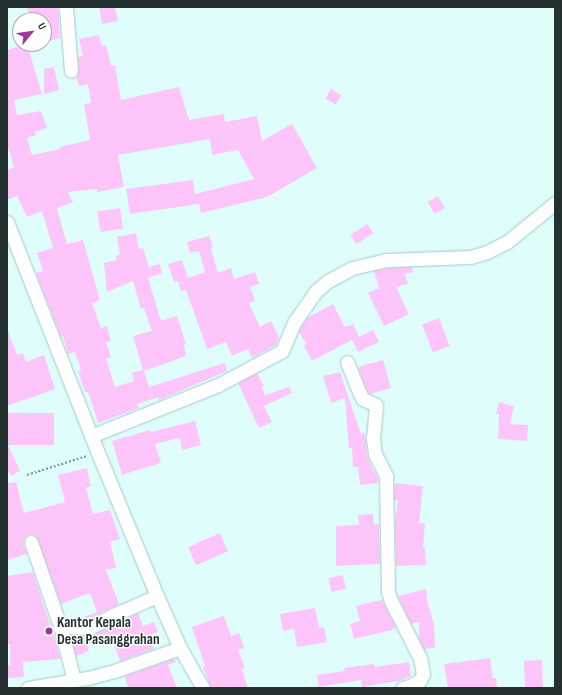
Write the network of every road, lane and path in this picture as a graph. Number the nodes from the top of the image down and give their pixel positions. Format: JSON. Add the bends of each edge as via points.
{"nodes":[{"id":1,"x":66,"y":7,"type":"edge"},
{"id":2,"x":71,"y":71,"type":"dead end"},
{"id":3,"x":555,"y":203,"type":"edge"},
{"id":4,"x":7,"y":222,"type":"edge"},
{"id":5,"x":347,"y":362,"type":"dead end"},
{"id":6,"x":91,"y":436,"type":"junction"},
{"id":7,"x":98,"y":453,"type":"junction"},
{"id":8,"x":27,"y":475,"type":"dead end"},
{"id":9,"x":31,"y":542,"type":"dead end"},
{"id":10,"x":157,"y":596,"type":"junction"},
{"id":11,"x":60,"y":626,"type":"junction"},
{"id":12,"x":180,"y":648,"type":"junction"},
{"id":13,"x":422,"y":674,"type":"junction"},
{"id":14,"x":74,"y":680,"type":"junction"},
{"id":15,"x":28,"y":688,"type":"edge"},
{"id":16,"x":203,"y":688,"type":"edge"},
{"id":17,"x":402,"y":688,"type":"edge"},
{"id":18,"x":425,"y":688,"type":"edge"}],
"edges":[{"from":1,"to":2,"type":"street"},
{"from":3,"to":6,"type":"street","via":[[507,242],[486,252],[470,257],[388,260],[352,268],[328,280],[316,291],[295,321],[282,351],[218,385]]},
{"from":4,"to":6,"type":"street"},
{"from":5,"to":13,"type":"street","via":[[363,399],[376,405],[373,438],[375,454],[386,476],[388,592],[420,658]]},
{"from":6,"to":7,"type":"street"},
{"from":7,"to":8,"type":"path"},
{"from":7,"to":10,"type":"street"},
{"from":9,"to":11,"type":"street"},
{"from":10,"to":11,"type":"street","via":[[89,628]]},
{"from":10,"to":12,"type":"street"},
{"from":11,"to":14,"type":"street"},
{"from":12,"to":14,"type":"street","via":[[117,670]]},
{"from":12,"to":16,"type":"street"},
{"from":13,"to":17,"type":"street","via":[[420,680]]},
{"from":13,"to":18,"type":"street"},
{"from":14,"to":15,"type":"street"}]}
